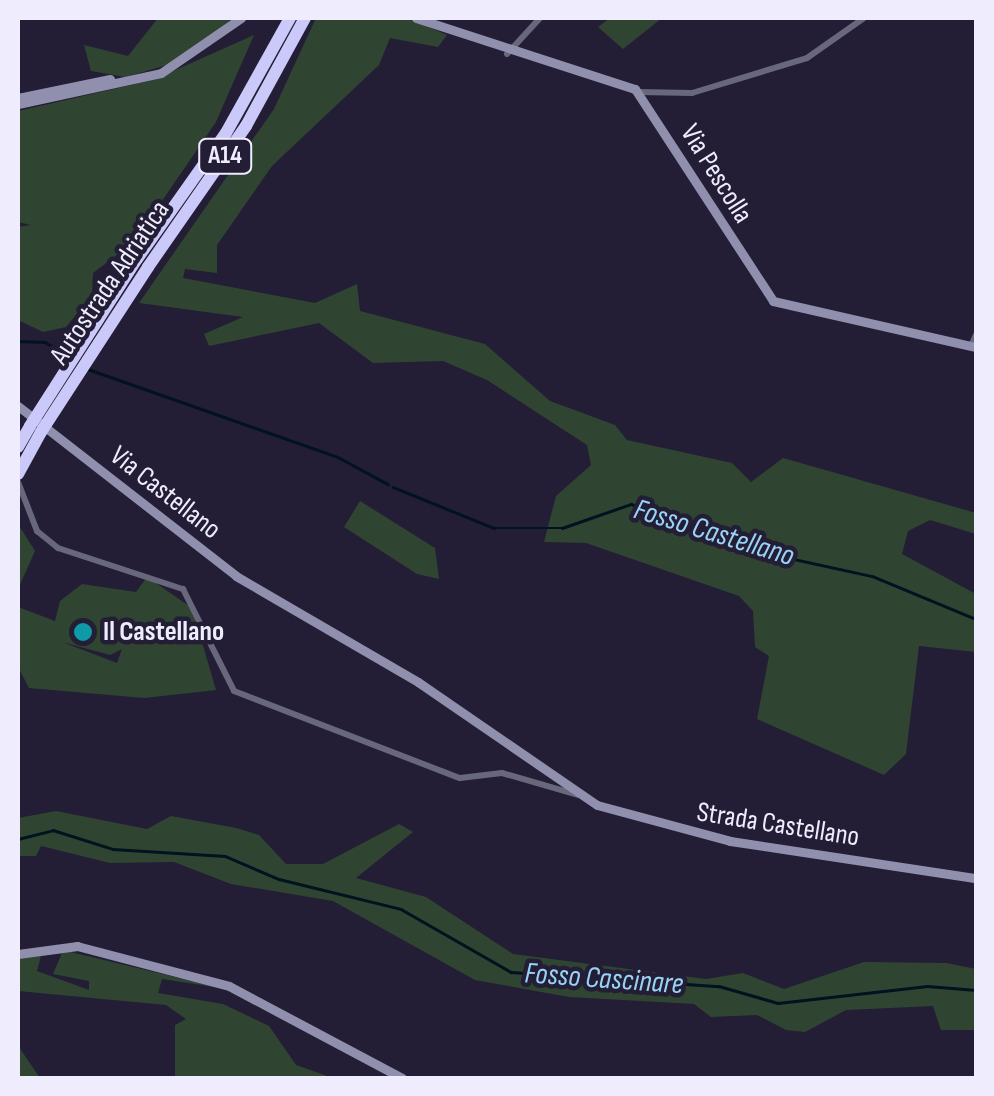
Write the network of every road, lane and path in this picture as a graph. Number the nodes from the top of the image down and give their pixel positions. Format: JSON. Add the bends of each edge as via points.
{"nodes":[{"id":1,"x":241,"y":18,"type":"edge"},
{"id":2,"x":290,"y":18,"type":"edge"},
{"id":3,"x":305,"y":18,"type":"edge"},
{"id":4,"x":416,"y":18,"type":"edge"},
{"id":5,"x":540,"y":18,"type":"edge"},
{"id":6,"x":864,"y":18,"type":"edge"},
{"id":7,"x":289,"y":36,"type":"junction"},
{"id":8,"x":507,"y":54,"type":"junction"},
{"id":9,"x":639,"y":92,"type":"junction"},
{"id":10,"x":18,"y":101,"type":"edge"},
{"id":11,"x":143,"y":263,"type":"junction"},
{"id":12,"x":976,"y":336,"type":"edge"},
{"id":13,"x":974,"y":346,"type":"edge"},
{"id":14,"x":18,"y":406,"type":"edge"},
{"id":15,"x":18,"y":447,"type":"edge"},
{"id":16,"x":18,"y":474,"type":"edge"},
{"id":17,"x":18,"y":482,"type":"edge"},
{"id":18,"x":288,"y":610,"type":"joint"},
{"id":19,"x":578,"y":795,"type":"junction"},
{"id":20,"x":976,"y":878,"type":"edge"},
{"id":21,"x":18,"y":954,"type":"edge"},
{"id":22,"x":402,"y":1078,"type":"edge"}],
"edges":[{"from":1,"to":10,"type":"street","via":[[183,64]]},
{"from":2,"to":7,"type":"highway","name":"Autostrada Adriatica","number":"A14"},
{"from":3,"to":7,"type":"highway","name":"Autostrada Adriatica","number":"A14"},
{"from":4,"to":8,"type":"street"},
{"from":5,"to":8,"type":"street"},
{"from":6,"to":9,"type":"street","via":[[807,58],[692,92]]},
{"from":7,"to":11,"type":"highway","name":"Autostrada Adriatica","number":"A14"},
{"from":8,"to":9,"type":"street"},
{"from":9,"to":13,"type":"street","name":"Via Pescolla","via":[[773,301]]},
{"from":11,"to":15,"type":"highway","name":"Autostrada Adriatica","number":"A14","bridge":true},
{"from":11,"to":16,"type":"highway","name":"Autostrada Adriatica","number":"A14","bridge":true},
{"from":12,"to":13,"type":"street"},
{"from":14,"to":18,"type":"street","name":"Via Castellano"},
{"from":17,"to":19,"type":"street","name":"Strada Castellano","via":[[36,531],[58,548],[183,589],[222,681],[460,778],[502,774]]},
{"from":18,"to":19,"type":"street","name":"Strada Castellano","via":[[418,682]]},
{"from":19,"to":20,"type":"street","name":"Strada Castellano","via":[[700,836]]},
{"from":21,"to":22,"type":"street","via":[[77,946],[229,986]]}]}
